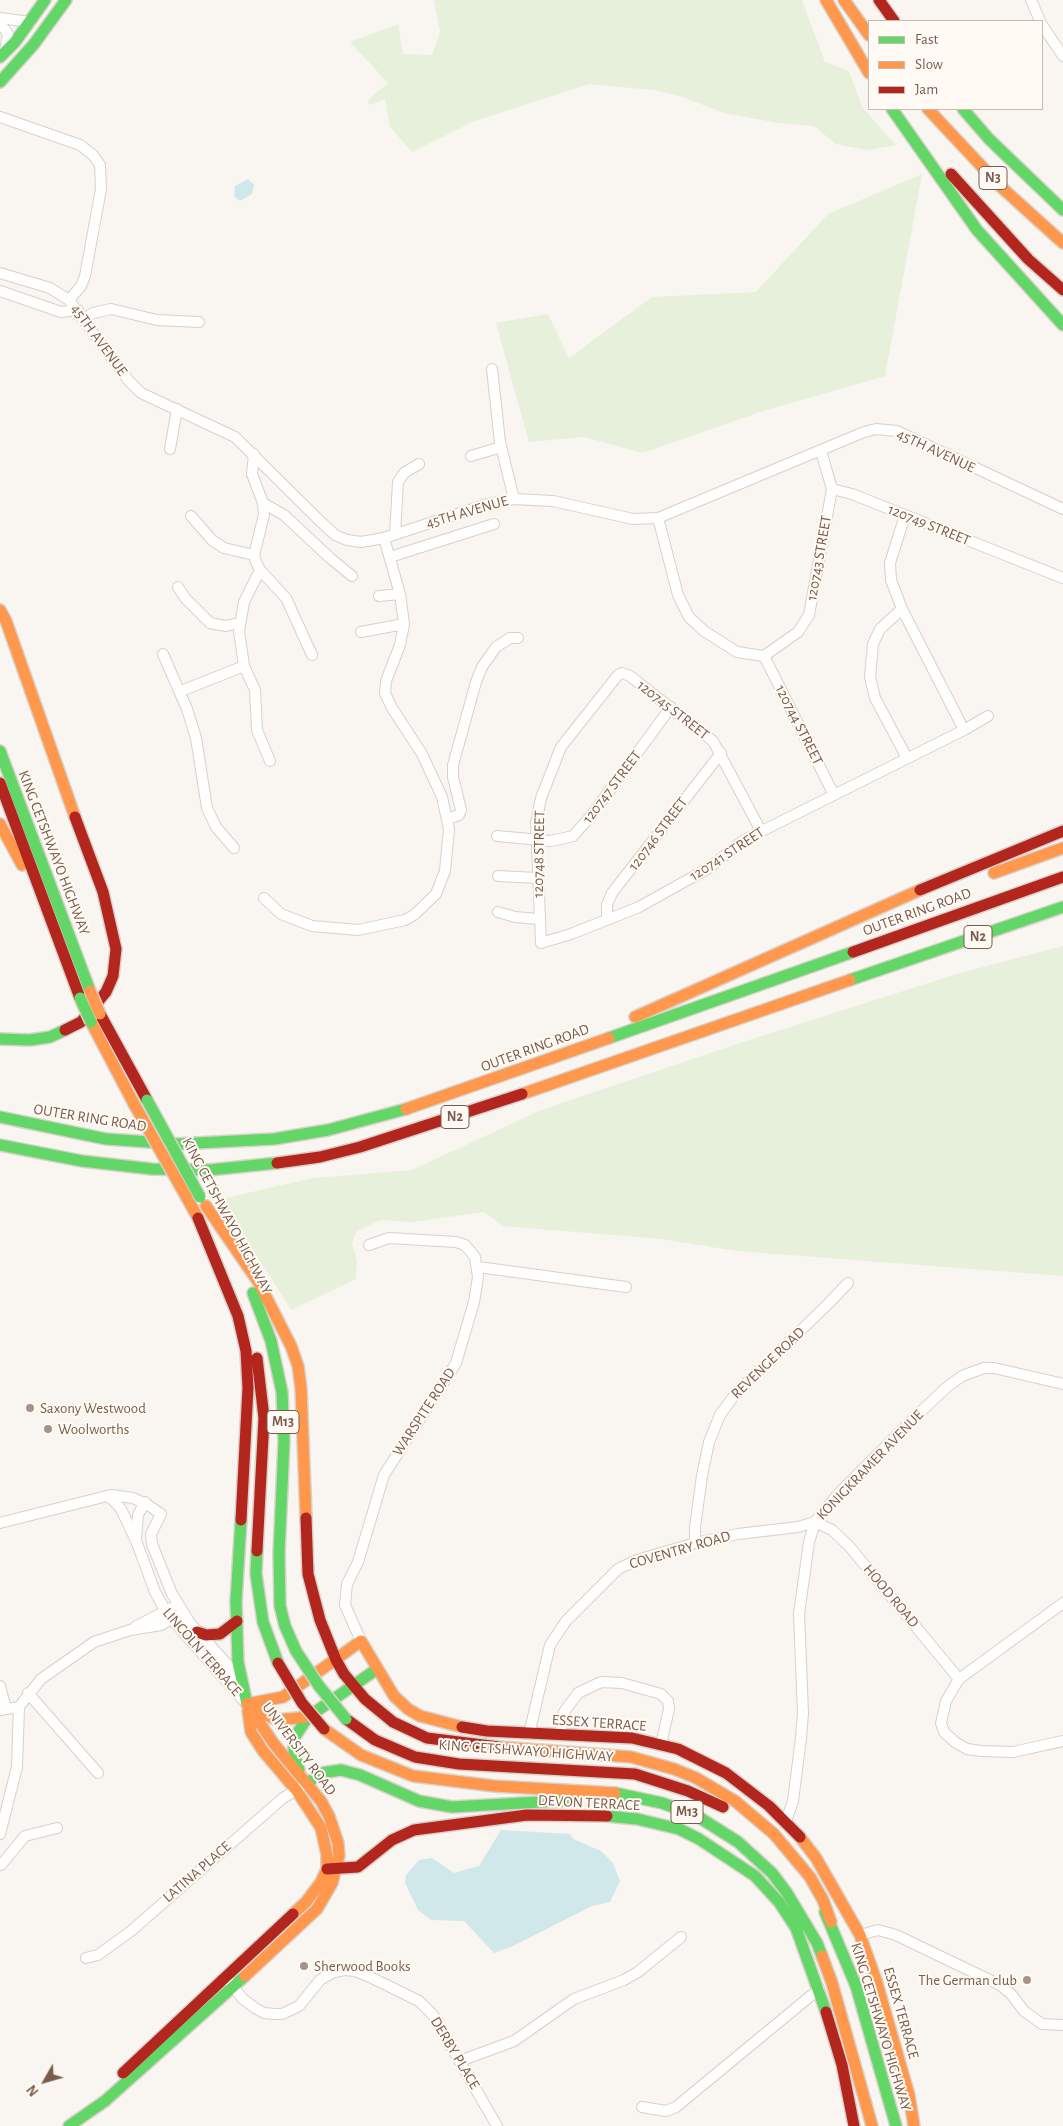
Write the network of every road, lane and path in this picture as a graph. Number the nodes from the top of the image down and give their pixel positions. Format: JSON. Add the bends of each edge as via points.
{"nodes":[{"id":1,"x":46,"y":0,"type":"edge"},
{"id":2,"x":66,"y":0,"type":"edge"},
{"id":3,"x":826,"y":0,"type":"edge"},
{"id":4,"x":844,"y":0,"type":"edge"},
{"id":5,"x":879,"y":0,"type":"edge"},
{"id":6,"x":1031,"y":0,"type":"edge"},
{"id":7,"x":0,"y":18,"type":"edge"},
{"id":8,"x":893,"y":20,"type":"edge"},
{"id":9,"x":1040,"y":20,"type":"edge"},
{"id":10,"x":30,"y":22,"type":"junction"},
{"id":11,"x":0,"y":23,"type":"edge"},
{"id":12,"x":1043,"y":26,"type":"edge"},
{"id":13,"x":868,"y":34,"type":"edge"},
{"id":14,"x":2,"y":56,"type":"edge"},
{"id":15,"x":1063,"y":56,"type":"edge"},
{"id":16,"x":867,"y":68,"type":"edge"},
{"id":17,"x":0,"y":82,"type":"edge"},
{"id":18,"x":893,"y":110,"type":"edge"},
{"id":19,"x":900,"y":110,"type":"edge"},
{"id":20,"x":929,"y":110,"type":"edge"},
{"id":21,"x":966,"y":112,"type":"edge"},
{"id":22,"x":0,"y":117,"type":"edge"},
{"id":23,"x":1063,"y":197,"type":"edge"},
{"id":24,"x":1063,"y":210,"type":"edge"},
{"id":25,"x":1063,"y":243,"type":"edge"},
{"id":26,"x":0,"y":273,"type":"edge"},
{"id":27,"x":1063,"y":290,"type":"edge"},
{"id":28,"x":0,"y":291,"type":"edge"},
{"id":29,"x":69,"y":300,"type":"junction"},
{"id":30,"x":78,"y":310,"type":"junction"},
{"id":31,"x":85,"y":318,"type":"junction"},
{"id":32,"x":199,"y":322,"type":"dead end"},
{"id":33,"x":1063,"y":325,"type":"edge"},
{"id":34,"x":492,"y":369,"type":"dead end"},
{"id":35,"x":177,"y":410,"type":"junction"},
{"id":36,"x":501,"y":447,"type":"junction"},
{"id":37,"x":170,"y":449,"type":"dead end"},
{"id":38,"x":821,"y":451,"type":"junction"},
{"id":39,"x":254,"y":454,"type":"junction"},
{"id":40,"x":471,"y":456,"type":"dead end"},
{"id":41,"x":419,"y":464,"type":"dead end"},
{"id":42,"x":832,"y":489,"type":"junction"},
{"id":43,"x":514,"y":499,"type":"junction"},
{"id":44,"x":263,"y":502,"type":"junction"},
{"id":45,"x":1063,"y":509,"type":"edge"},
{"id":46,"x":904,"y":515,"type":"junction"},
{"id":47,"x":191,"y":516,"type":"dead end"},
{"id":48,"x":658,"y":518,"type":"junction"},
{"id":49,"x":494,"y":524,"type":"dead end"},
{"id":50,"x":395,"y":534,"type":"junction"},
{"id":51,"x":384,"y":538,"type":"junction"},
{"id":52,"x":254,"y":555,"type":"junction"},
{"id":53,"x":390,"y":557,"type":"junction"},
{"id":54,"x":260,"y":570,"type":"junction"},
{"id":55,"x":352,"y":576,"type":"dead end"},
{"id":56,"x":1063,"y":578,"type":"edge"},
{"id":57,"x":178,"y":586,"type":"dead end"},
{"id":58,"x":400,"y":594,"type":"junction"},
{"id":59,"x":379,"y":596,"type":"dead end"},
{"id":60,"x":902,"y":609,"type":"junction"},
{"id":61,"x":0,"y":610,"type":"edge"},
{"id":62,"x":0,"y":619,"type":"edge"},
{"id":63,"x":239,"y":622,"type":"junction"},
{"id":64,"x":404,"y":624,"type":"junction"},
{"id":65,"x":361,"y":632,"type":"dead end"},
{"id":66,"x":10,"y":635,"type":"junction"},
{"id":67,"x":518,"y":638,"type":"dead end"},
{"id":68,"x":163,"y":654,"type":"dead end"},
{"id":69,"x":312,"y":655,"type":"dead end"},
{"id":70,"x":764,"y":656,"type":"junction"},
{"id":71,"x":244,"y":666,"type":"junction"},
{"id":72,"x":622,"y":673,"type":"joint"},
{"id":73,"x":181,"y":691,"type":"junction"},
{"id":74,"x":672,"y":708,"type":"junction"},
{"id":75,"x":988,"y":716,"type":"dead end"},
{"id":76,"x":964,"y":730,"type":"junction"},
{"id":77,"x":0,"y":751,"type":"edge"},
{"id":78,"x":721,"y":753,"type":"junction"},
{"id":79,"x":906,"y":758,"type":"junction"},
{"id":80,"x":270,"y":760,"type":"dead end"},
{"id":81,"x":0,"y":783,"type":"edge"},
{"id":82,"x":834,"y":794,"type":"junction"},
{"id":83,"x":448,"y":819,"type":"junction"},
{"id":84,"x":0,"y":824,"type":"edge"},
{"id":85,"x":761,"y":831,"type":"junction"},
{"id":86,"x":1063,"y":831,"type":"edge"},
{"id":87,"x":497,"y":836,"type":"dead end"},
{"id":88,"x":537,"y":839,"type":"junction"},
{"id":89,"x":234,"y":848,"type":"dead end"},
{"id":90,"x":1063,"y":848,"type":"edge"},
{"id":91,"x":498,"y":876,"type":"dead end"},
{"id":92,"x":1063,"y":877,"type":"edge"},
{"id":93,"x":537,"y":878,"type":"junction"},
{"id":94,"x":264,"y":898,"type":"dead end"},
{"id":95,"x":1063,"y":907,"type":"edge"},
{"id":96,"x":48,"y":912,"type":"junction"},
{"id":97,"x":498,"y":912,"type":"dead end"},
{"id":98,"x":1063,"y":918,"type":"edge"},
{"id":99,"x":538,"y":919,"type":"junction"},
{"id":100,"x":607,"y":920,"type":"junction"},
{"id":101,"x":803,"y":942,"type":"junction"},
{"id":102,"x":541,"y":943,"type":"joint"},
{"id":103,"x":894,"y":968,"type":"junction"},
{"id":104,"x":0,"y":1038,"type":"edge"},
{"id":105,"x":502,"y":1076,"type":"junction"},
{"id":106,"x":0,"y":1117,"type":"edge"},
{"id":107,"x":0,"y":1145,"type":"edge"},
{"id":108,"x":203,"y":1202,"type":"junction"},
{"id":109,"x":198,"y":1218,"type":"junction"},
{"id":110,"x":369,"y":1245,"type":"dead end"},
{"id":111,"x":478,"y":1267,"type":"junction"},
{"id":112,"x":848,"y":1283,"type":"dead end"},
{"id":113,"x":626,"y":1287,"type":"dead end"},
{"id":114,"x":1063,"y":1384,"type":"edge"},
{"id":115,"x":107,"y":1496,"type":"junction"},
{"id":116,"x":145,"y":1502,"type":"junction"},
{"id":117,"x":815,"y":1522,"type":"junction"},
{"id":118,"x":0,"y":1523,"type":"edge"},
{"id":119,"x":136,"y":1543,"type":"junction"},
{"id":120,"x":695,"y":1543,"type":"junction"},
{"id":121,"x":1063,"y":1603,"type":"edge"},
{"id":122,"x":180,"y":1608,"type":"junction"},
{"id":123,"x":168,"y":1615,"type":"junction"},
{"id":124,"x":237,"y":1620,"type":"junction"},
{"id":125,"x":197,"y":1632,"type":"junction"},
{"id":126,"x":361,"y":1642,"type":"junction"},
{"id":127,"x":336,"y":1660,"type":"junction"},
{"id":128,"x":377,"y":1669,"type":"junction"},
{"id":129,"x":959,"y":1679,"type":"junction"},
{"id":130,"x":0,"y":1686,"type":"edge"},
{"id":131,"x":354,"y":1686,"type":"junction"},
{"id":132,"x":28,"y":1693,"type":"junction"},
{"id":133,"x":247,"y":1704,"type":"junction"},
{"id":134,"x":20,"y":1707,"type":"junction"},
{"id":135,"x":3,"y":1709,"type":"edge"},
{"id":136,"x":308,"y":1717,"type":"junction"},
{"id":137,"x":530,"y":1734,"type":"junction"},
{"id":138,"x":560,"y":1734,"type":"junction"},
{"id":139,"x":1063,"y":1741,"type":"edge"},
{"id":140,"x":661,"y":1744,"type":"junction"},
{"id":141,"x":98,"y":1773,"type":"dead end"},
{"id":142,"x":304,"y":1780,"type":"junction"},
{"id":143,"x":297,"y":1791,"type":"junction"},
{"id":144,"x":637,"y":1797,"type":"junction"},
{"id":145,"x":786,"y":1821,"type":"junction"},
{"id":146,"x":57,"y":1828,"type":"dead end"},
{"id":147,"x":0,"y":1834,"type":"edge"},
{"id":148,"x":1,"y":1865,"type":"edge"},
{"id":149,"x":332,"y":1869,"type":"junction"},
{"id":150,"x":831,"y":1922,"type":"junction"},
{"id":151,"x":860,"y":1935,"type":"junction"},
{"id":152,"x":681,"y":1937,"type":"dead end"},
{"id":153,"x":86,"y":1958,"type":"dead end"},
{"id":154,"x":225,"y":1977,"type":"junction"},
{"id":155,"x":233,"y":1987,"type":"junction"},
{"id":156,"x":819,"y":1989,"type":"junction"},
{"id":157,"x":1063,"y":2025,"type":"edge"},
{"id":158,"x":169,"y":2036,"type":"junction"},
{"id":159,"x":460,"y":2062,"type":"junction"},
{"id":160,"x":642,"y":2107,"type":"dead end"},
{"id":161,"x":72,"y":2123,"type":"edge"},
{"id":162,"x":497,"y":2126,"type":"edge"},
{"id":163,"x":854,"y":2126,"type":"edge"},
{"id":164,"x":872,"y":2126,"type":"edge"},
{"id":165,"x":896,"y":2126,"type":"edge"},
{"id":166,"x":914,"y":2126,"type":"edge"}],
"edges":[{"from":1,"to":10,"type":"main road"},
{"from":2,"to":17,"type":"main road","via":[[34,44]]},
{"from":3,"to":16,"type":"main road"},
{"from":4,"to":13,"type":"main road"},
{"from":5,"to":8,"type":"main road"},
{"from":6,"to":9,"type":"street"},
{"from":7,"to":10,"type":"street"},
{"from":10,"to":14,"type":"main road"},
{"from":11,"to":14,"type":"street","via":[[9,40]]},
{"from":12,"to":15,"type":"street"},
{"from":18,"to":33,"type":"main road","via":[[977,230]]},
{"from":19,"to":27,"type":"main road","via":[[983,211],[1028,259]]},
{"from":20,"to":25,"type":"main road","number":"N3","via":[[1000,186]]},
{"from":21,"to":23,"type":"main road","via":[[998,136]]},
{"from":21,"to":24,"type":"main road","number":"N3"},
{"from":22,"to":29,"type":"street","via":[[80,145],[100,165],[101,189],[86,270],[81,286]]},
{"from":26,"to":29,"type":"street","name":"45TH AVENUE","via":[[50,288]]},
{"from":28,"to":30,"type":"street","via":[[61,312]]},
{"from":29,"to":30,"type":"street","name":"45TH AVENUE"},
{"from":30,"to":31,"type":"street","name":"45TH AVENUE"},
{"from":31,"to":32,"type":"street","via":[[111,309],[156,320]]},
{"from":31,"to":35,"type":"street","name":"45TH AVENUE","via":[[128,380],[141,393]]},
{"from":34,"to":36,"type":"street"},
{"from":35,"to":37,"type":"street"},
{"from":35,"to":39,"type":"street","name":"45TH AVENUE","via":[[235,436]]},
{"from":36,"to":40,"type":"street"},
{"from":36,"to":43,"type":"street"},
{"from":38,"to":42,"type":"street"},
{"from":38,"to":45,"type":"street","name":"45TH AVENUE","via":[[870,430],[897,431]]},
{"from":38,"to":48,"type":"street","name":"45TH AVENUE"},
{"from":39,"to":44,"type":"street","via":[[252,474]]},
{"from":39,"to":51,"type":"street","name":"45TH AVENUE","via":[[335,534],[361,542]]},
{"from":41,"to":50,"type":"street","via":[[404,473],[398,482]]},
{"from":42,"to":46,"type":"street","name":"120749 STREET"},
{"from":42,"to":70,"type":"street","name":"120743 STREET","via":[[809,615],[798,632]]},
{"from":43,"to":48,"type":"street","name":"45TH AVENUE","via":[[553,501],[632,519]]},
{"from":43,"to":50,"type":"street","name":"45TH AVENUE","via":[[488,504]]},
{"from":44,"to":52,"type":"street","via":[[264,515]]},
{"from":44,"to":55,"type":"street","via":[[284,514]]},
{"from":46,"to":56,"type":"street","name":"120749 STREET"},
{"from":46,"to":60,"type":"street","via":[[890,563]]},
{"from":47,"to":52,"type":"street","via":[[212,540],[224,548]]},
{"from":48,"to":70,"type":"street","via":[[678,594],[689,617],[730,649]]},
{"from":49,"to":53,"type":"street"},
{"from":50,"to":51,"type":"street","name":"45TH AVENUE"},
{"from":51,"to":53,"type":"street"},
{"from":52,"to":54,"type":"street"},
{"from":53,"to":58,"type":"street"},
{"from":54,"to":63,"type":"street","via":[[244,602]]},
{"from":54,"to":69,"type":"street","via":[[286,598]]},
{"from":57,"to":63,"type":"street","via":[[185,598],[210,622],[226,626]]},
{"from":58,"to":59,"type":"street"},
{"from":58,"to":64,"type":"street"},
{"from":60,"to":76,"type":"street"},
{"from":60,"to":79,"type":"street","via":[[880,629],[873,644],[870,677],[875,698]]},
{"from":61,"to":66,"type":"main road"},
{"from":62,"to":66,"type":"main road"},
{"from":63,"to":71,"type":"street"},
{"from":64,"to":65,"type":"street"},
{"from":64,"to":83,"type":"street","via":[[385,692],[422,754],[442,797]]},
{"from":66,"to":104,"type":"main road","via":[[103,892],[116,949],[113,976],[106,992],[81,1022],[50,1036],[30,1040]]},
{"from":67,"to":83,"type":"street","via":[[510,638],[496,647],[476,682],[453,765],[461,810],[459,815]]},
{"from":68,"to":73,"type":"street"},
{"from":70,"to":82,"type":"street","name":"120744 STREET"},
{"from":71,"to":73,"type":"street"},
{"from":71,"to":80,"type":"street","via":[[255,690],[259,740]]},
{"from":72,"to":74,"type":"street","name":"120745 STREET"},
{"from":72,"to":88,"type":"street","name":"120748 STREET","via":[[613,680],[557,753],[538,810]]},
{"from":73,"to":89,"type":"street","via":[[196,738],[206,808],[216,827]]},
{"from":74,"to":78,"type":"street","name":"120745 STREET","via":[[708,735]]},
{"from":74,"to":88,"type":"street","name":"120747 STREET","via":[[577,832],[565,840]]},
{"from":75,"to":76,"type":"street","name":"120741 STREET"},
{"from":76,"to":79,"type":"street","name":"120741 STREET"},
{"from":77,"to":108,"type":"main road","name":"KING CETSHWAYO HIGHWAY","number":"M13","bridge":true,"via":[[100,1014]]},
{"from":78,"to":85,"type":"street","name":"120745 STREET"},
{"from":78,"to":100,"type":"street","name":"120746 STREET","via":[[612,893],[607,906]]},
{"from":79,"to":82,"type":"street","name":"120741 STREET"},
{"from":81,"to":96,"type":"main road","name":"KING CETSHWAYO HIGHWAY","number":"M13"},
{"from":82,"to":85,"type":"street","name":"120741 STREET"},
{"from":83,"to":94,"type":"street","via":[[447,860],[440,885],[429,902],[405,920],[358,930],[323,928],[282,914]]},
{"from":84,"to":96,"type":"main road"},
{"from":85,"to":100,"type":"street","name":"120741 STREET","via":[[701,873],[647,903]]},
{"from":86,"to":101,"type":"main road"},
{"from":87,"to":88,"type":"street","name":"120747 STREET"},
{"from":88,"to":93,"type":"street","name":"120748 STREET"},
{"from":90,"to":101,"type":"main road"},
{"from":91,"to":93,"type":"street"},
{"from":92,"to":105,"type":"main road","name":"OUTER RING ROAD","number":"N2"},
{"from":93,"to":99,"type":"street","name":"120748 STREET"},
{"from":95,"to":103,"type":"main road","number":"N2"},
{"from":96,"to":109,"type":"main road","name":"KING CETSHWAYO HIGHWAY","number":"M13","bridge":true,"via":[[91,1022]]},
{"from":97,"to":99,"type":"street"},
{"from":98,"to":103,"type":"main road"},
{"from":99,"to":102,"type":"street","name":"120748 STREET"},
{"from":100,"to":102,"type":"street","name":"120741 STREET"},
{"from":101,"to":105,"type":"main road"},
{"from":103,"to":107,"type":"main road","number":"N2","via":[[401,1135],[320,1157],[245,1168],[161,1169],[82,1162]]},
{"from":105,"to":106,"type":"main road","name":"OUTER RING ROAD","number":"N2","via":[[354,1124],[237,1142],[178,1144],[124,1140],[49,1129]]},
{"from":108,"to":127,"type":"main road","via":[[268,1299],[283,1326],[298,1366],[308,1574],[320,1620]]},
{"from":108,"to":150,"type":"main road","name":"KING CETSHWAYO HIGHWAY","number":"M13","bridge":true,"via":[[253,1293],[278,1369],[284,1442],[280,1606],[285,1626],[296,1651],[346,1719],[382,1744],[436,1761],[635,1774],[688,1791],[744,1820],[780,1850],[815,1894]]},
{"from":109,"to":124,"type":"main road","via":[[238,1316],[248,1369]]},
{"from":109,"to":144,"type":"main road","name":"KING CETSHWAYO HIGHWAY","number":"M13","bridge":true,"via":[[245,1312],[258,1359],[264,1444],[256,1574],[263,1622],[278,1663],[302,1703],[324,1729],[361,1755],[413,1776],[494,1786],[590,1790]]},
{"from":110,"to":111,"type":"street","via":[[389,1238],[456,1242],[472,1252]]},
{"from":111,"to":113,"type":"street"},
{"from":111,"to":126,"type":"street","name":"WARSPITE ROAD","via":[[474,1302],[456,1364],[384,1475],[358,1562],[347,1584],[345,1605]]},
{"from":112,"to":120,"type":"street","name":"REVENGE ROAD","via":[[736,1393],[720,1416],[709,1442],[702,1476]]},
{"from":114,"to":117,"type":"street","name":"KONIGKRAMER AVENUE","via":[[994,1368],[962,1376],[839,1492]]},
{"from":115,"to":116,"type":"street","name":"LINCOLN TERRACE","via":[[126,1496]]},
{"from":115,"to":118,"type":"street","name":"LINCOLN TERRACE"},
{"from":115,"to":119,"type":"street","name":"LINCOLN TERRACE","via":[[121,1509]]},
{"from":116,"to":119,"type":"street","name":"LINCOLN TERRACE","via":[[136,1522]]},
{"from":116,"to":122,"type":"street","name":"LINCOLN TERRACE","via":[[160,1514],[151,1534],[152,1544]]},
{"from":117,"to":120,"type":"street","name":"COVENTRY ROAD"},
{"from":117,"to":129,"type":"street","name":"HOOD ROAD","via":[[832,1530],[849,1546]]},
{"from":117,"to":145,"type":"street","name":"KONIGKRAMER AVENUE","via":[[809,1542],[800,1614],[804,1712],[794,1801]]},
{"from":119,"to":123,"type":"street","name":"LINCOLN TERRACE"},
{"from":120,"to":137,"type":"street","name":"COVENTRY ROAD","via":[[618,1569],[566,1621],[550,1645],[545,1660]]},
{"from":121,"to":129,"type":"street"},
{"from":122,"to":123,"type":"street"},
{"from":122,"to":125,"type":"street","name":"LINCOLN TERRACE"},
{"from":123,"to":132,"type":"street","via":[[161,1625],[130,1630],[94,1642],[41,1679]]},
{"from":123,"to":133,"type":"street","name":"LINCOLN TERRACE"},
{"from":124,"to":125,"type":"main road","via":[[223,1633],[206,1635]]},
{"from":124,"to":133,"type":"main road","via":[[238,1662]]},
{"from":125,"to":133,"type":"street","name":"LINCOLN TERRACE","via":[[228,1665]]},
{"from":126,"to":127,"type":"main road"},
{"from":126,"to":128,"type":"main road","name":"ESSEX TERRACE"},
{"from":127,"to":131,"type":"main road"},
{"from":127,"to":133,"type":"main road","via":[[283,1697]]},
{"from":128,"to":131,"type":"main road"},
{"from":128,"to":137,"type":"main road","name":"ESSEX TERRACE","via":[[403,1706],[420,1716],[451,1725]]},
{"from":129,"to":139,"type":"street","via":[[946,1701],[941,1723],[944,1732],[955,1742],[967,1749],[1013,1752]]},
{"from":130,"to":135,"type":"street"},
{"from":131,"to":136,"type":"main road"},
{"from":131,"to":150,"type":"main road","via":[[392,1722],[427,1738],[481,1746],[631,1757],[696,1778],[735,1801],[774,1834],[810,1877]]},
{"from":132,"to":134,"type":"street"},
{"from":132,"to":141,"type":"street"},
{"from":133,"to":136,"type":"main road","via":[[260,1714],[277,1720]]},
{"from":133,"to":142,"type":"main road","name":"UNIVERSITY ROAD"},
{"from":133,"to":143,"type":"main road","name":"UNIVERSITY ROAD","via":[[251,1732]]},
{"from":134,"to":135,"type":"street"},
{"from":134,"to":147,"type":"street","via":[[17,1767]]},
{"from":136,"to":142,"type":"main road","via":[[294,1738],[294,1752]]},
{"from":137,"to":138,"type":"main road","name":"ESSEX TERRACE"},
{"from":138,"to":140,"type":"main road","name":"ESSEX TERRACE","via":[[632,1738]]},
{"from":138,"to":140,"type":"street","via":[[564,1712],[578,1693],[601,1682],[622,1683],[661,1694],[668,1702]]},
{"from":140,"to":145,"type":"main road","name":"ESSEX TERRACE","via":[[702,1759],[726,1773]]},
{"from":142,"to":143,"type":"street","name":"LATINA PLACE"},
{"from":142,"to":144,"type":"main road","via":[[341,1770],[419,1800],[452,1806]]},
{"from":142,"to":149,"type":"main road","name":"UNIVERSITY ROAD","via":[[322,1802],[338,1844],[339,1856]]},
{"from":143,"to":149,"type":"main road","name":"UNIVERSITY ROAD","via":[[321,1828]]},
{"from":143,"to":153,"type":"street","name":"LATINA PLACE","via":[[283,1798],[131,1931],[98,1955]]},
{"from":144,"to":164,"type":"main road","name":"KING CETSHWAYO HIGHWAY","number":"M13","via":[[678,1808],[718,1829],[756,1857],[787,1892],[810,1928],[824,1962]]},
{"from":145,"to":151,"type":"main road","name":"ESSEX TERRACE","via":[[816,1858]]},
{"from":146,"to":148,"type":"street","via":[[25,1836]]},
{"from":149,"to":154,"type":"main road","name":"UNIVERSITY ROAD","via":[[306,1902]]},
{"from":149,"to":155,"type":"main road","name":"UNIVERSITY ROAD","via":[[325,1898],[317,1909]]},
{"from":149,"to":156,"type":"main road","name":"DEVON TERRACE","via":[[358,1867],[401,1835],[430,1826],[552,1814],[617,1816],[661,1824],[699,1839],[742,1865],[768,1889],[796,1928]]},
{"from":150,"to":165,"type":"main road","name":"KING CETSHWAYO HIGHWAY","number":"M13","via":[[856,1986]]},
{"from":151,"to":157,"type":"street","via":[[878,1930],[896,1935],[1000,1985],[1042,2024]]},
{"from":151,"to":166,"type":"main road","name":"ESSEX TERRACE","via":[[894,2039]]},
{"from":152,"to":159,"type":"street","via":[[624,1980],[574,1999],[514,2041]]},
{"from":154,"to":155,"type":"street","name":"DERBY PLACE"},
{"from":154,"to":158,"type":"main road","name":"UNIVERSITY ROAD"},
{"from":155,"to":158,"type":"main road","name":"UNIVERSITY ROAD"},
{"from":155,"to":159,"type":"street","name":"DERBY PLACE","via":[[254,2008],[282,2014],[299,2006],[328,1974],[355,1971],[419,2001],[433,2015]]},
{"from":156,"to":160,"type":"street","via":[[676,2107],[666,2111]]},
{"from":156,"to":163,"type":"main road","name":"DEVON TERRACE","via":[[842,2065]]},
{"from":158,"to":161,"type":"main road","name":"UNIVERSITY ROAD"},
{"from":159,"to":162,"type":"street","name":"DERBY PLACE"}]}
